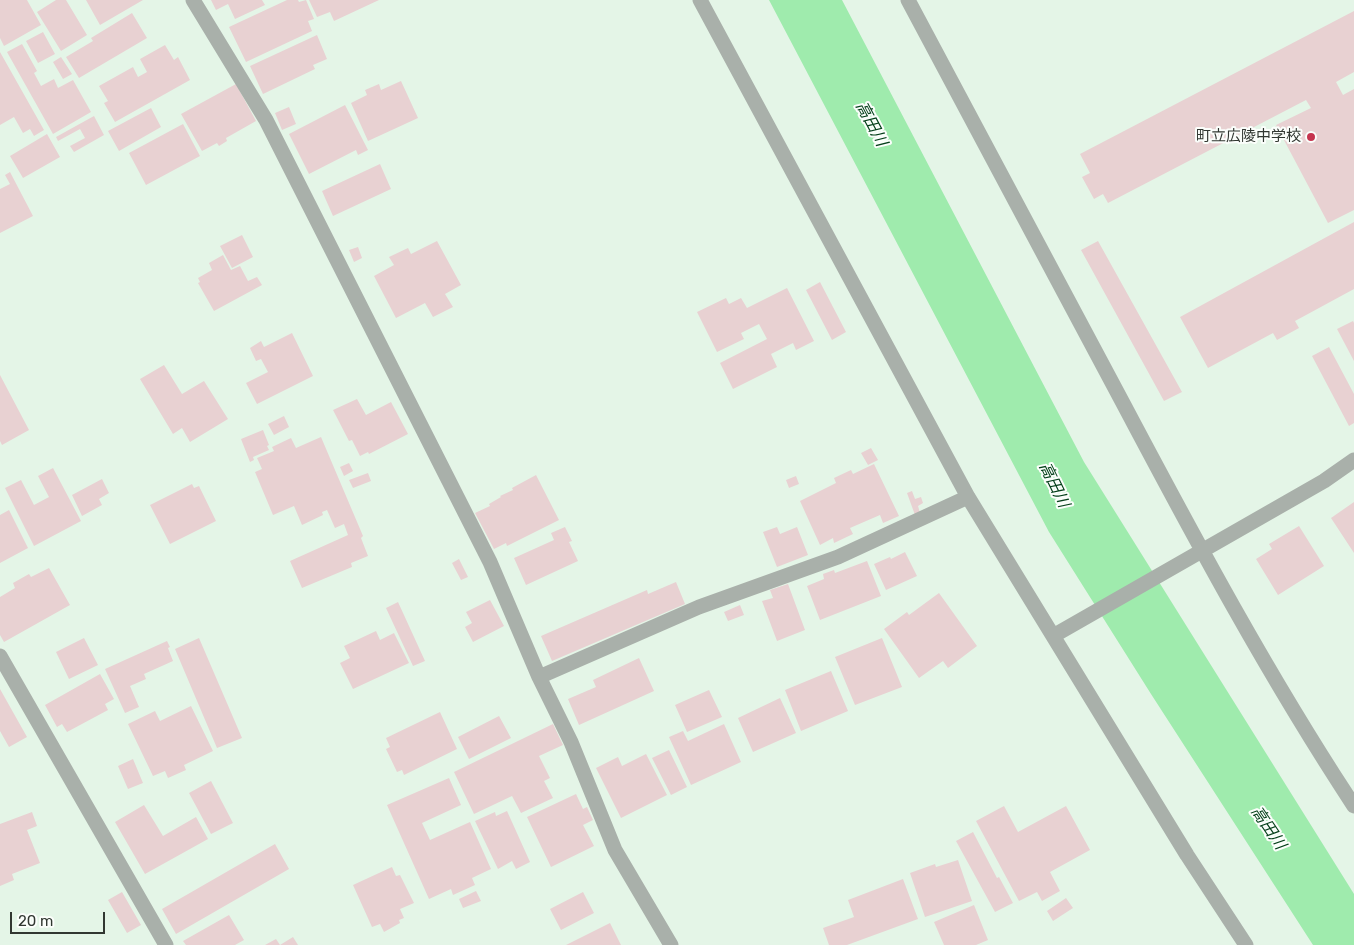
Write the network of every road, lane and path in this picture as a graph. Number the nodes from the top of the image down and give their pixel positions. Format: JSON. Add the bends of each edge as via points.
{"nodes":[{"id":1,"x":193,"y":0,"type":"edge"},
{"id":2,"x":700,"y":0,"type":"edge"},
{"id":3,"x":908,"y":0,"type":"edge"},
{"id":4,"x":1354,"y":460,"type":"edge"},
{"id":5,"x":968,"y":497,"type":"junction"},
{"id":6,"x":1199,"y":552,"type":"junction"},
{"id":7,"x":1057,"y":633,"type":"junction"},
{"id":8,"x":0,"y":656,"type":"edge"},
{"id":9,"x":539,"y":677,"type":"junction"},
{"id":10,"x":1354,"y":806,"type":"edge"},
{"id":11,"x":166,"y":945,"type":"edge"},
{"id":12,"x":671,"y":945,"type":"edge"},
{"id":13,"x":1246,"y":945,"type":"edge"}],
"edges":[{"from":1,"to":9,"type":"street","via":[[266,120],[490,562]]},
{"from":2,"to":5,"type":"street"},
{"from":3,"to":6,"type":"street"},
{"from":4,"to":6,"type":"street","via":[[1324,481]]},
{"from":5,"to":7,"type":"street"},
{"from":5,"to":9,"type":"street","via":[[838,557],[698,607]]},
{"from":6,"to":7,"type":"street"},
{"from":6,"to":10,"type":"street"},
{"from":7,"to":13,"type":"street","via":[[1182,846]]},
{"from":8,"to":11,"type":"street"},
{"from":9,"to":12,"type":"street","via":[[571,742],[615,850]]}]}
